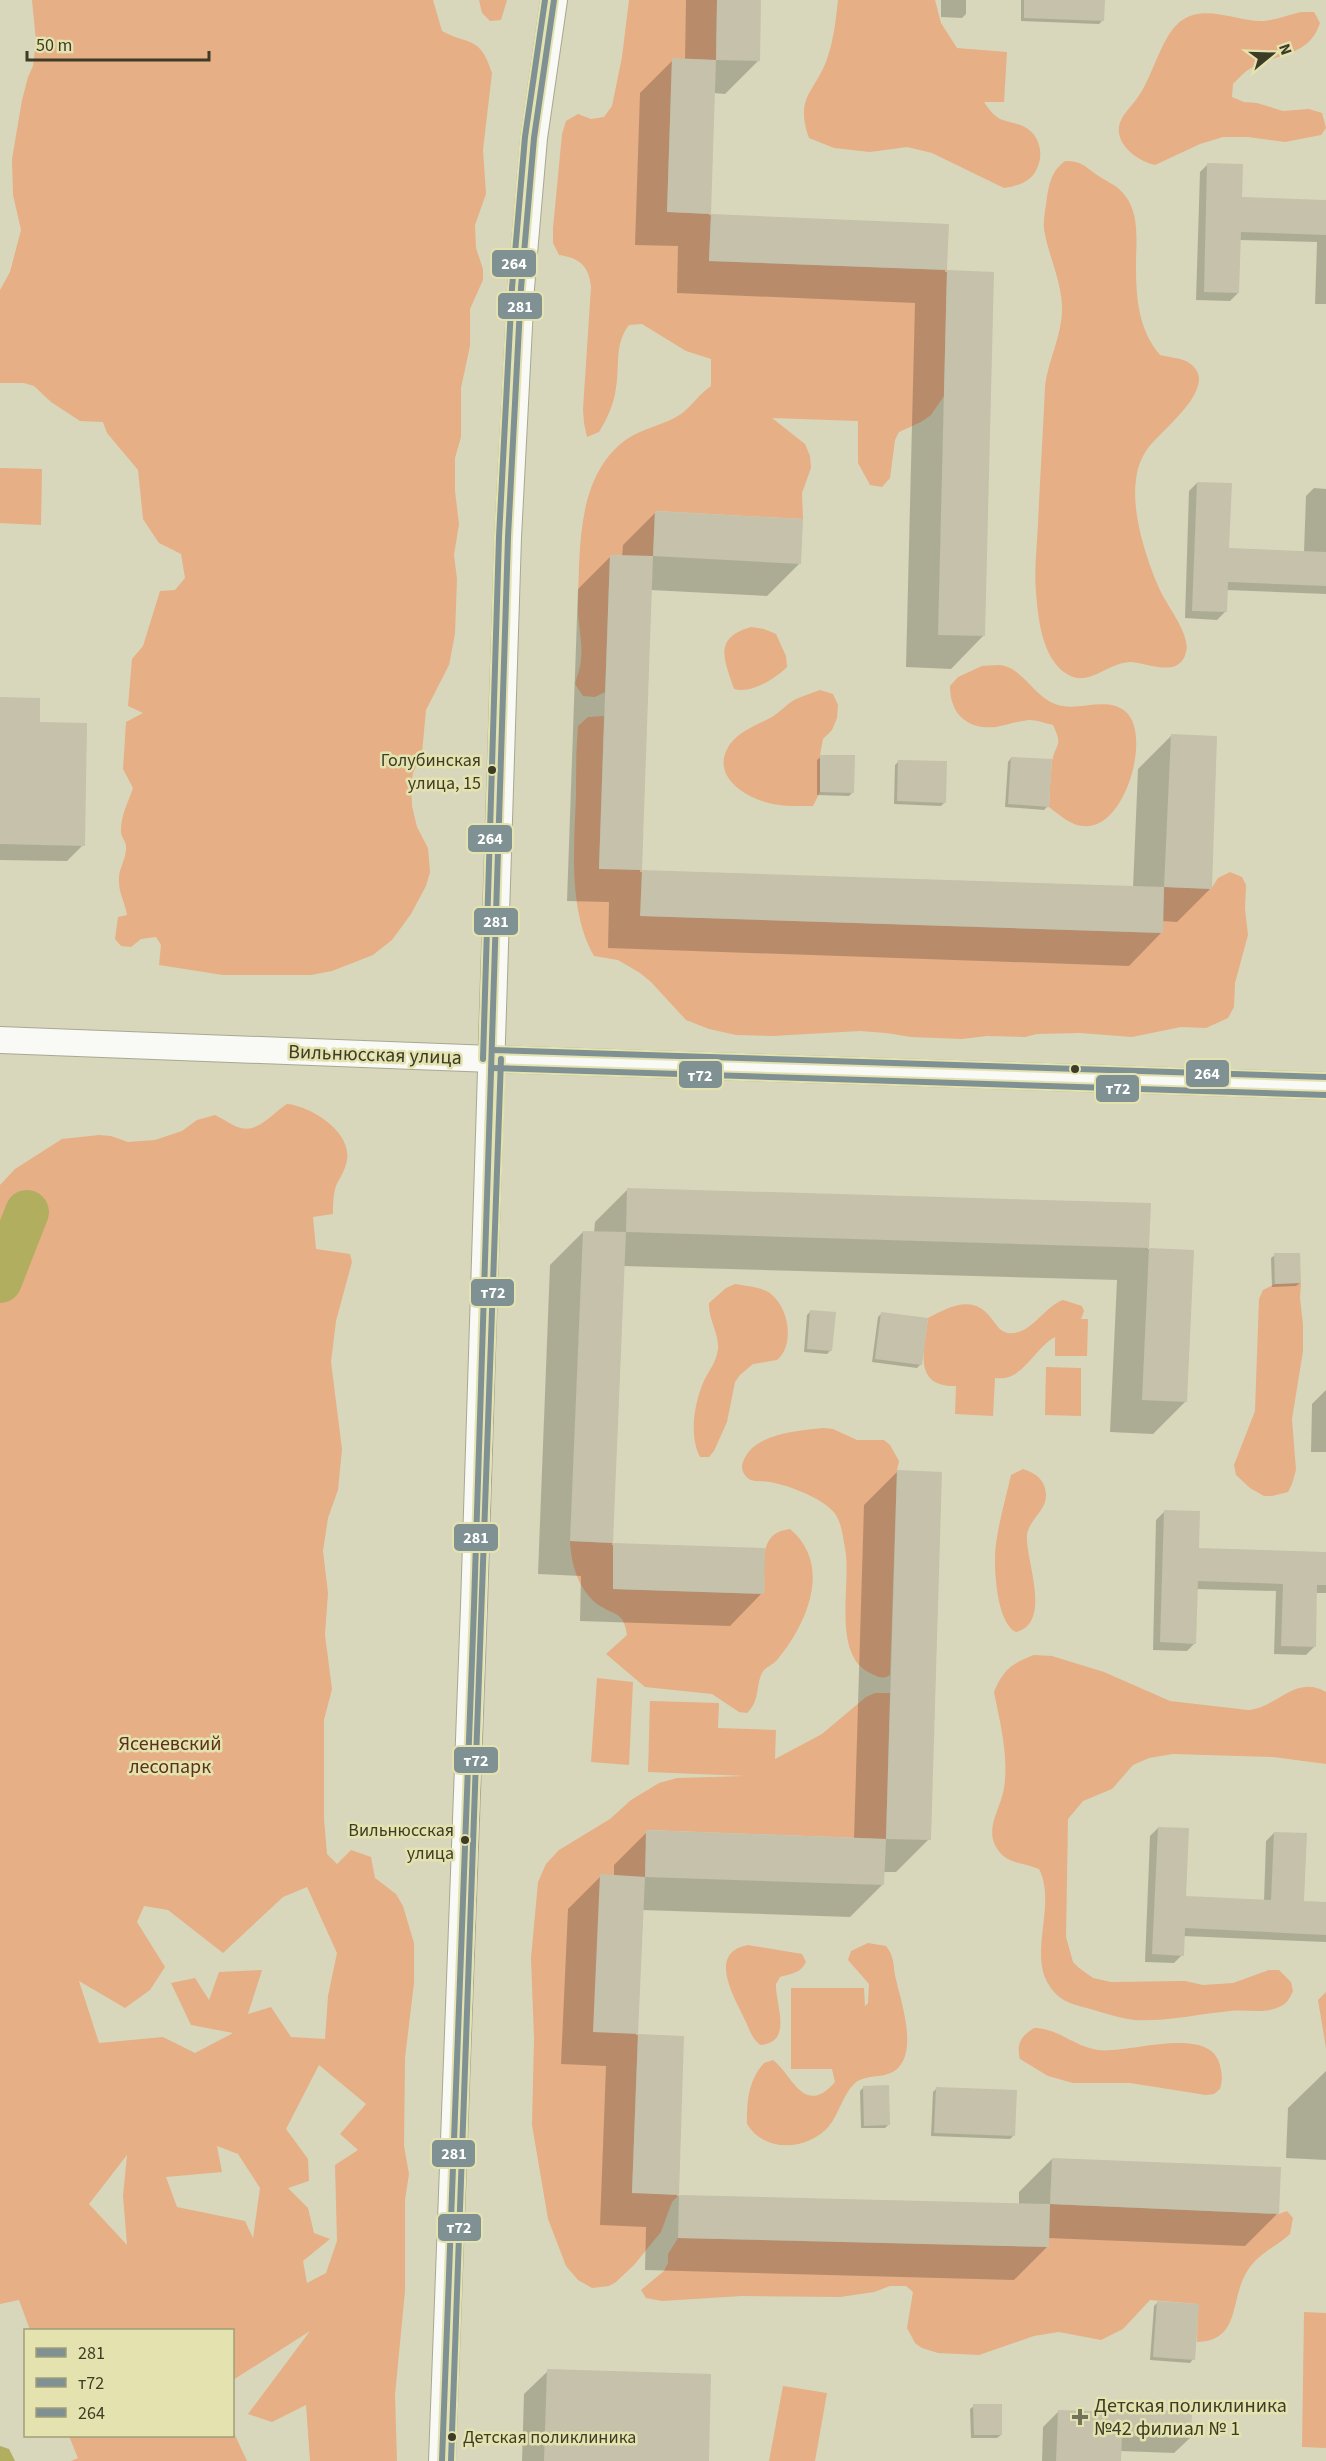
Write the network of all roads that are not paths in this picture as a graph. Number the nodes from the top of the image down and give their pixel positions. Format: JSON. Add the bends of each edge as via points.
{"nodes":[{"id":1,"x":554,"y":0,"type":"edge"},
{"id":2,"x":0,"y":1040,"type":"edge"},
{"id":3,"x":492,"y":1059,"type":"junction"},
{"id":4,"x":1326,"y":1086,"type":"edge"},
{"id":5,"x":442,"y":2461,"type":"edge"}],
"edges":[{"from":1,"to":3,"type":"street","via":[[534,138],[521,288],[508,537]]},
{"from":2,"to":3,"type":"street","name":"Вильнюсская улица"},
{"from":3,"to":4,"type":"street","name":"Вильнюсская улица"},
{"from":3,"to":5,"type":"street"}]}
